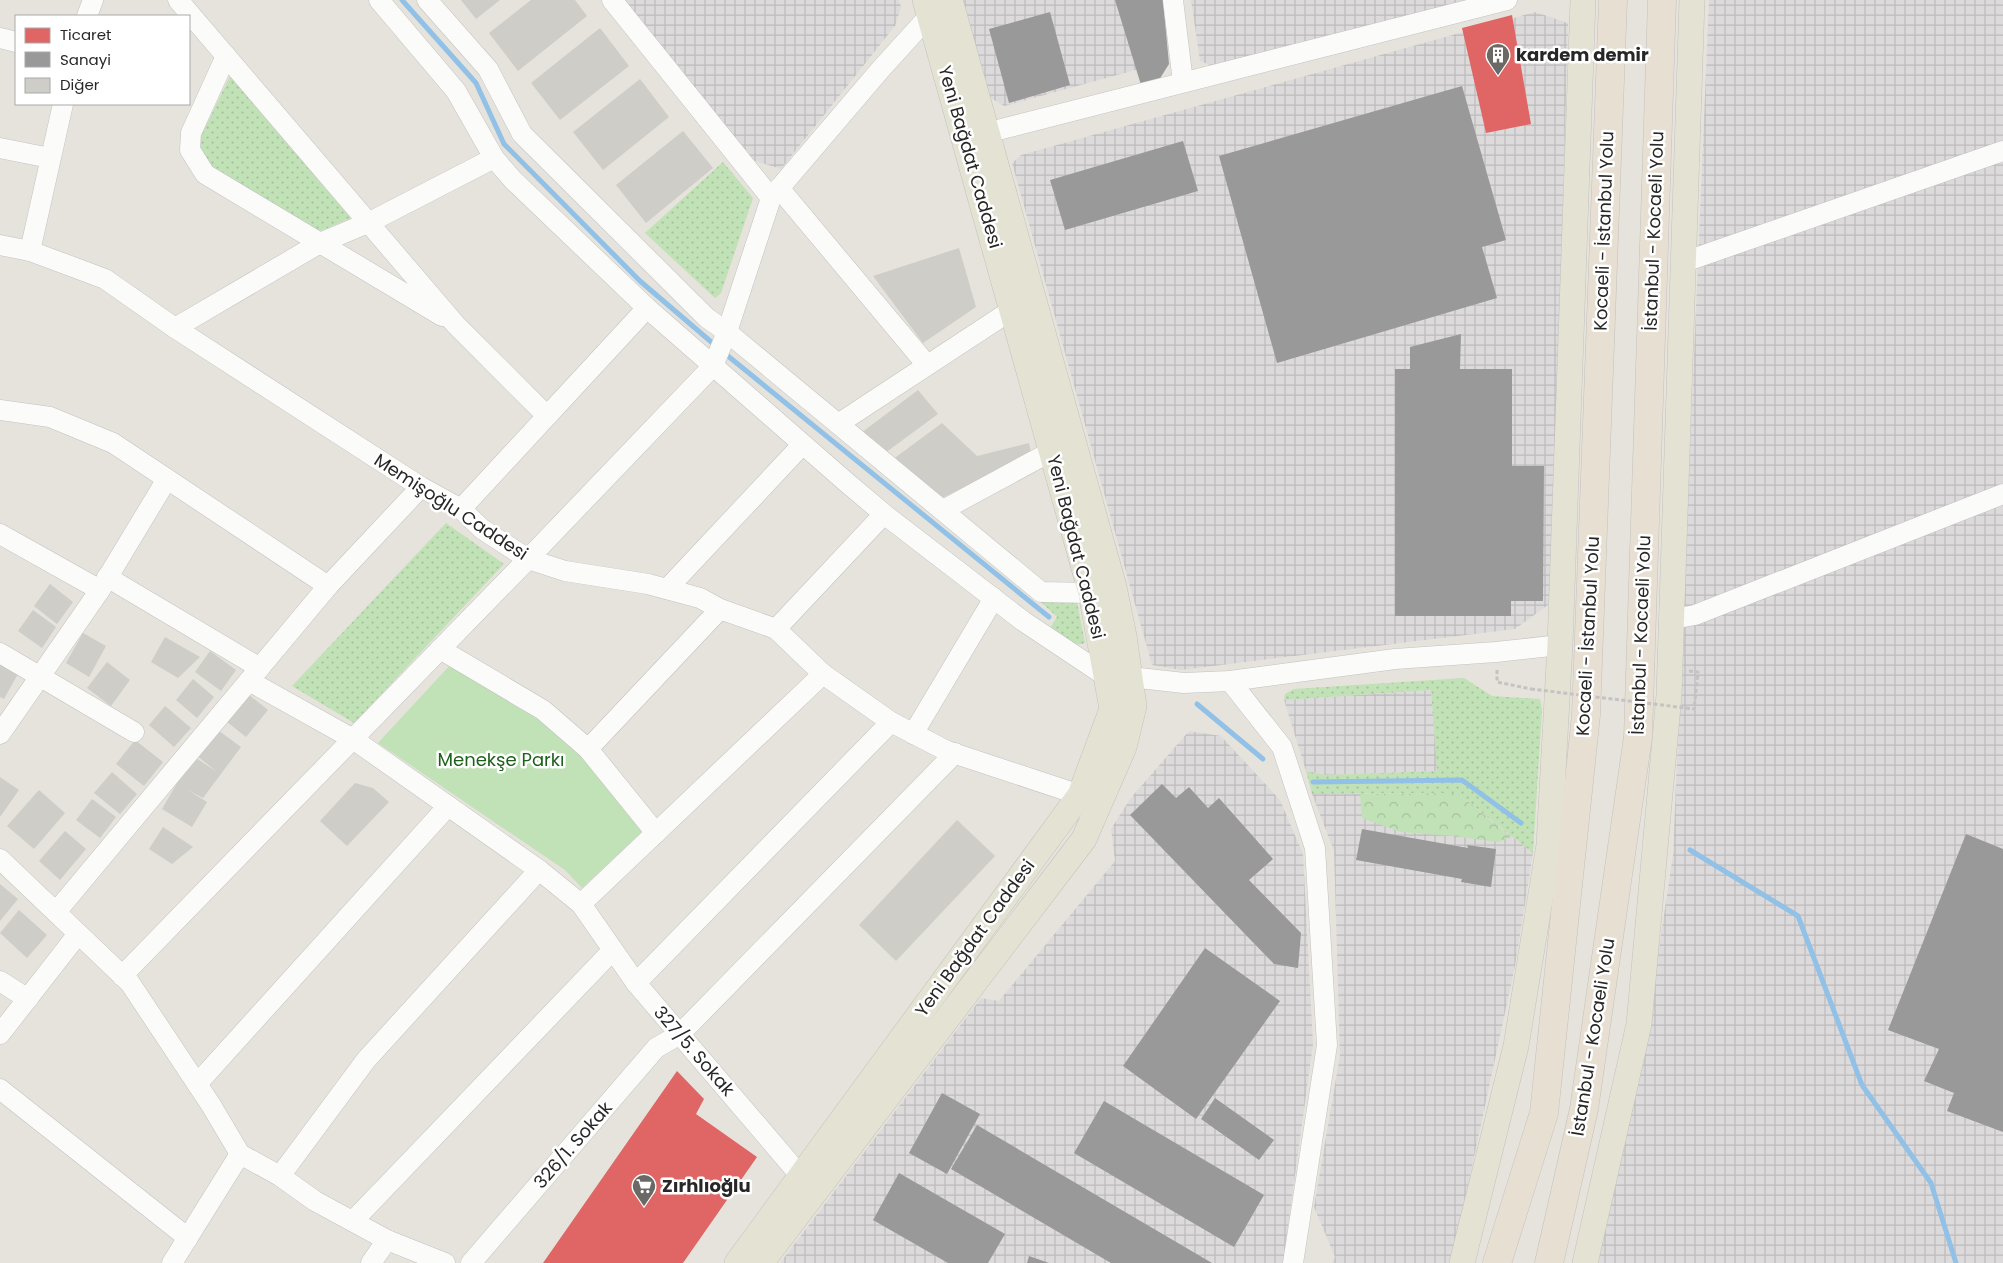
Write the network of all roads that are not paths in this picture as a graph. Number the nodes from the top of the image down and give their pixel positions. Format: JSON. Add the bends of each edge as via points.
{"nodes":[{"id":1,"x":92,"y":0,"type":"edge"},
{"id":2,"x":178,"y":0,"type":"edge"},
{"id":3,"x":379,"y":0,"type":"edge"},
{"id":4,"x":427,"y":0,"type":"edge"},
{"id":5,"x":612,"y":0,"type":"edge"},
{"id":6,"x":950,"y":0,"type":"edge"},
{"id":7,"x":1173,"y":0,"type":"edge"},
{"id":8,"x":1507,"y":0,"type":"edge"},
{"id":9,"x":1583,"y":0,"type":"edge"},
{"id":10,"x":1613,"y":0,"type":"edge"},
{"id":11,"x":1662,"y":0,"type":"edge"},
{"id":12,"x":1692,"y":0,"type":"edge"},
{"id":13,"x":928,"y":8,"type":"edge"},
{"id":14,"x":87,"y":15,"type":"edge"},
{"id":15,"x":0,"y":38,"type":"edge"},
{"id":16,"x":15,"y":42,"type":"edge"},
{"id":17,"x":226,"y":56,"type":"junction"},
{"id":18,"x":1183,"y":82,"type":"junction"},
{"id":19,"x":63,"y":105,"type":"edge"},
{"id":20,"x":986,"y":133,"type":"junction"},
{"id":21,"x":0,"y":148,"type":"edge"},
{"id":22,"x":2003,"y":151,"type":"edge"},
{"id":23,"x":50,"y":158,"type":"junction"},
{"id":24,"x":494,"y":158,"type":"junction"},
{"id":25,"x":775,"y":193,"type":"junction"},
{"id":26,"x":370,"y":222,"type":"junction"},
{"id":27,"x":320,"y":243,"type":"junction"},
{"id":28,"x":0,"y":245,"type":"edge"},
{"id":29,"x":30,"y":251,"type":"junction"},
{"id":30,"x":1684,"y":262,"type":"junction"},
{"id":31,"x":647,"y":308,"type":"junction"},
{"id":32,"x":1013,"y":308,"type":"junction"},
{"id":33,"x":456,"y":325,"type":"junction"},
{"id":34,"x":175,"y":328,"type":"junction"},
{"id":35,"x":720,"y":349,"type":"junction"},
{"id":36,"x":927,"y":365,"type":"junction"},
{"id":37,"x":0,"y":410,"type":"edge"},
{"id":38,"x":547,"y":416,"type":"junction"},
{"id":39,"x":838,"y":424,"type":"junction"},
{"id":40,"x":802,"y":446,"type":"junction"},
{"id":41,"x":1052,"y":451,"type":"junction"},
{"id":42,"x":167,"y":479,"type":"junction"},
{"id":43,"x":421,"y":487,"type":"junction"},
{"id":44,"x":2003,"y":494,"type":"edge"},
{"id":45,"x":461,"y":509,"type":"junction"},
{"id":46,"x":942,"y":510,"type":"junction"},
{"id":47,"x":884,"y":514,"type":"junction"},
{"id":48,"x":0,"y":534,"type":"edge"},
{"id":49,"x":528,"y":559,"type":"junction"},
{"id":50,"x":104,"y":584,"type":"junction"},
{"id":51,"x":328,"y":586,"type":"junction"},
{"id":52,"x":667,"y":589,"type":"junction"},
{"id":53,"x":1091,"y":592,"type":"junction"},
{"id":54,"x":994,"y":598,"type":"junction"},
{"id":55,"x":720,"y":608,"type":"junction"},
{"id":56,"x":1672,"y":619,"type":"junction"},
{"id":57,"x":776,"y":629,"type":"junction"},
{"id":58,"x":1560,"y":645,"type":"junction"},
{"id":59,"x":440,"y":649,"type":"junction"},
{"id":60,"x":0,"y":653,"type":"edge"},
{"id":61,"x":823,"y":674,"type":"junction"},
{"id":62,"x":254,"y":675,"type":"junction"},
{"id":63,"x":40,"y":677,"type":"junction"},
{"id":64,"x":1118,"y":677,"type":"junction"},
{"id":65,"x":1230,"y":681,"type":"junction"},
{"id":66,"x":891,"y":722,"type":"junction"},
{"id":67,"x":134,"y":732,"type":"dead end"},
{"id":68,"x":0,"y":734,"type":"edge"},
{"id":69,"x":914,"y":734,"type":"junction"},
{"id":70,"x":353,"y":738,"type":"junction"},
{"id":71,"x":588,"y":749,"type":"junction"},
{"id":72,"x":955,"y":753,"type":"junction"},
{"id":73,"x":1080,"y":795,"type":"junction"},
{"id":74,"x":448,"y":806,"type":"junction"},
{"id":75,"x":656,"y":833,"type":"junction"},
{"id":76,"x":0,"y":860,"type":"edge"},
{"id":77,"x":539,"y":870,"type":"junction"},
{"id":78,"x":581,"y":904,"type":"junction"},
{"id":79,"x":56,"y":912,"type":"junction"},
{"id":80,"x":78,"y":934,"type":"junction"},
{"id":81,"x":612,"y":950,"type":"junction"},
{"id":82,"x":122,"y":976,"type":"junction"},
{"id":83,"x":0,"y":981,"type":"edge"},
{"id":84,"x":636,"y":983,"type":"junction"},
{"id":85,"x":28,"y":998,"type":"junction"},
{"id":86,"x":0,"y":1034,"type":"edge"},
{"id":87,"x":680,"y":1034,"type":"junction"},
{"id":88,"x":197,"y":1084,"type":"junction"},
{"id":89,"x":0,"y":1089,"type":"edge"},
{"id":90,"x":240,"y":1154,"type":"junction"},
{"id":91,"x":280,"y":1176,"type":"junction"},
{"id":92,"x":808,"y":1184,"type":"junction"},
{"id":93,"x":353,"y":1221,"type":"junction"},
{"id":94,"x":188,"y":1238,"type":"junction"},
{"id":95,"x":387,"y":1240,"type":"junction"},
{"id":96,"x":172,"y":1263,"type":"edge"},
{"id":97,"x":371,"y":1263,"type":"edge"},
{"id":98,"x":445,"y":1263,"type":"edge"},
{"id":99,"x":471,"y":1263,"type":"edge"},
{"id":100,"x":736,"y":1263,"type":"edge"},
{"id":101,"x":761,"y":1263,"type":"edge"},
{"id":102,"x":1293,"y":1263,"type":"edge"},
{"id":103,"x":1462,"y":1263,"type":"edge"},
{"id":104,"x":1497,"y":1263,"type":"edge"},
{"id":105,"x":1549,"y":1263,"type":"edge"},
{"id":106,"x":1585,"y":1263,"type":"edge"}],
"edges":[{"from":1,"to":14,"type":"street"},
{"from":2,"to":17,"type":"street"},
{"from":3,"to":24,"type":"street","via":[[456,90]]},
{"from":4,"to":35,"type":"street","via":[[488,70],[522,134],[707,318]]},
{"from":5,"to":25,"type":"street"},
{"from":6,"to":20,"type":"main road","name":"Yeni Bağdat Caddesi"},
{"from":7,"to":18,"type":"street"},
{"from":8,"to":18,"type":"street"},
{"from":9,"to":58,"type":"main road"},
{"from":10,"to":104,"type":"highway","name":"Kocaeli - İstanbul Yolu","via":[[1586,715],[1544,1113]]},
{"from":11,"to":105,"type":"highway","name":"İstanbul - Kocaeli Yolu","via":[[1638,737],[1584,1109]]},
{"from":12,"to":30,"type":"main road"},
{"from":13,"to":25,"type":"street","via":[[880,70]]},
{"from":13,"to":32,"type":"main road","name":"Yeni Bağdat Caddesi"},
{"from":15,"to":16,"type":"street"},
{"from":17,"to":26,"type":"street"},
{"from":17,"to":27,"type":"street","via":[[192,133],[190,150],[205,174]]},
{"from":18,"to":20,"type":"street"},
{"from":19,"to":23,"type":"street"},
{"from":20,"to":64,"type":"main road","name":"Yeni Bağdat Caddesi","via":[[1114,587]]},
{"from":21,"to":23,"type":"street"},
{"from":22,"to":30,"type":"street"},
{"from":23,"to":29,"type":"street"},
{"from":24,"to":26,"type":"street"},
{"from":24,"to":31,"type":"street"},
{"from":25,"to":35,"type":"street"},
{"from":25,"to":36,"type":"street"},
{"from":26,"to":27,"type":"street"},
{"from":26,"to":33,"type":"street"},
{"from":27,"to":33,"type":"street"},
{"from":27,"to":34,"type":"street"},
{"from":28,"to":29,"type":"street","name":"Memişoğlu Caddesi"},
{"from":29,"to":34,"type":"street","name":"Memişoğlu Caddesi","via":[[105,279]]},
{"from":30,"to":56,"type":"main road"},
{"from":31,"to":35,"type":"street"},
{"from":31,"to":38,"type":"street"},
{"from":32,"to":36,"type":"street"},
{"from":32,"to":41,"type":"main road","name":"Yeni Bağdat Caddesi"},
{"from":33,"to":38,"type":"street"},
{"from":34,"to":43,"type":"street","name":"Memişoğlu Caddesi"},
{"from":35,"to":39,"type":"street"},
{"from":35,"to":40,"type":"street"},
{"from":35,"to":49,"type":"street"},
{"from":36,"to":39,"type":"street"},
{"from":37,"to":42,"type":"street","via":[[50,417],[77,428],[113,443]]},
{"from":38,"to":45,"type":"street"},
{"from":39,"to":46,"type":"street"},
{"from":40,"to":47,"type":"street"},
{"from":40,"to":52,"type":"street"},
{"from":41,"to":46,"type":"street"},
{"from":41,"to":53,"type":"main road","name":"Yeni Bağdat Caddesi"},
{"from":42,"to":50,"type":"street"},
{"from":42,"to":51,"type":"street"},
{"from":43,"to":45,"type":"street","name":"Memişoğlu Caddesi"},
{"from":43,"to":51,"type":"street"},
{"from":44,"to":56,"type":"street","via":[[1695,615]]},
{"from":45,"to":49,"type":"street","name":"Memişoğlu Caddesi","via":[[482,529]]},
{"from":46,"to":53,"type":"street","via":[[1042,592]]},
{"from":47,"to":54,"type":"street"},
{"from":47,"to":57,"type":"street"},
{"from":48,"to":50,"type":"street","name":"327/5. Sokak"},
{"from":49,"to":52,"type":"street","name":"Memişoğlu Caddesi","via":[[565,571]]},
{"from":49,"to":59,"type":"street"},
{"from":50,"to":62,"type":"street","name":"327/5. Sokak"},
{"from":50,"to":63,"type":"street"},
{"from":51,"to":62,"type":"street"},
{"from":52,"to":55,"type":"street","name":"Memişoğlu Caddesi","via":[[700,598]]},
{"from":53,"to":64,"type":"main road","name":"Yeni Bağdat Caddesi"},
{"from":54,"to":64,"type":"street","via":[[1023,621]]},
{"from":54,"to":69,"type":"street"},
{"from":55,"to":57,"type":"street","name":"Memişoğlu Caddesi"},
{"from":55,"to":71,"type":"street"},
{"from":56,"to":106,"type":"main road","via":[[1669,695],[1639,1024]]},
{"from":57,"to":61,"type":"street","name":"Memişoğlu Caddesi"},
{"from":58,"to":65,"type":"street","via":[[1395,659]]},
{"from":58,"to":103,"type":"main road","via":[[1549,845],[1516,1046]]},
{"from":59,"to":70,"type":"street"},
{"from":59,"to":71,"type":"street","via":[[543,710]]},
{"from":60,"to":63,"type":"street"},
{"from":61,"to":66,"type":"street","name":"Memişoğlu Caddesi"},
{"from":61,"to":75,"type":"street"},
{"from":62,"to":70,"type":"street","name":"327/5. Sokak"},
{"from":62,"to":79,"type":"street"},
{"from":63,"to":67,"type":"street"},
{"from":63,"to":68,"type":"street"},
{"from":64,"to":65,"type":"street","via":[[1184,682]]},
{"from":64,"to":73,"type":"main road","name":"Yeni Bağdat Caddesi","via":[[1112,709]]},
{"from":64,"to":92,"type":"main road","name":"Yeni Bağdat Caddesi","via":[[1134,706],[1124,747],[1084,839]]},
{"from":65,"to":102,"type":"street","via":[[1282,747],[1315,848],[1327,1045]]},
{"from":66,"to":69,"type":"street","name":"Memişoğlu Caddesi"},
{"from":66,"to":84,"type":"street"},
{"from":69,"to":72,"type":"street","name":"Memişoğlu Caddesi"},
{"from":70,"to":74,"type":"street","name":"327/5. Sokak"},
{"from":70,"to":82,"type":"street"},
{"from":71,"to":75,"type":"street"},
{"from":72,"to":73,"type":"street","name":"Memişoğlu Caddesi"},
{"from":72,"to":87,"type":"street","name":"326/1. Sokak"},
{"from":73,"to":92,"type":"main road","name":"Yeni Bağdat Caddesi"},
{"from":74,"to":77,"type":"street","name":"327/5. Sokak"},
{"from":74,"to":88,"type":"street"},
{"from":75,"to":78,"type":"street"},
{"from":76,"to":79,"type":"street"},
{"from":77,"to":78,"type":"street","name":"327/5. Sokak"},
{"from":77,"to":91,"type":"street","via":[[366,1060]]},
{"from":78,"to":81,"type":"street","name":"327/5. Sokak"},
{"from":79,"to":80,"type":"street"},
{"from":80,"to":82,"type":"street"},
{"from":80,"to":85,"type":"street"},
{"from":81,"to":84,"type":"street","name":"327/5. Sokak"},
{"from":81,"to":93,"type":"street"},
{"from":82,"to":88,"type":"street","via":[[130,983]]},
{"from":83,"to":85,"type":"street"},
{"from":84,"to":87,"type":"street","name":"327/5. Sokak"},
{"from":85,"to":86,"type":"street"},
{"from":87,"to":92,"type":"street","name":"327/5. Sokak"},
{"from":87,"to":99,"type":"street","name":"326/1. Sokak","via":[[656,1048]]},
{"from":88,"to":90,"type":"street"},
{"from":89,"to":94,"type":"street"},
{"from":90,"to":91,"type":"street"},
{"from":90,"to":94,"type":"street"},
{"from":91,"to":93,"type":"street","via":[[315,1201]]},
{"from":92,"to":100,"type":"main road","name":"Yeni Bağdat Caddesi"},
{"from":92,"to":101,"type":"main road","name":"Yeni Bağdat Caddesi"},
{"from":93,"to":95,"type":"street"},
{"from":94,"to":96,"type":"street"},
{"from":95,"to":97,"type":"street"},
{"from":95,"to":98,"type":"street"}]}
